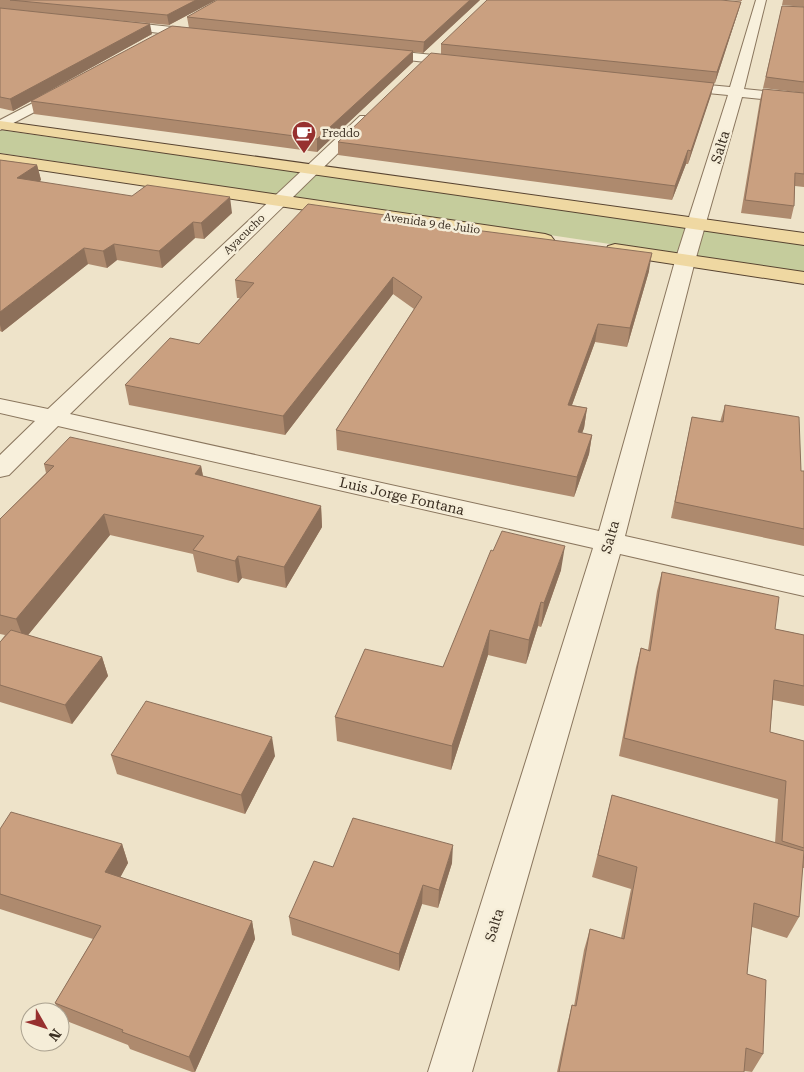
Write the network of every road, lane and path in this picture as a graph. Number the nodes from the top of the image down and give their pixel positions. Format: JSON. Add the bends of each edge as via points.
{"nodes":[{"id":1,"x":759,"y":6,"type":"edge"},
{"id":2,"x":195,"y":18,"type":"edge"},
{"id":3,"x":105,"y":24,"type":"edge"},
{"id":4,"x":171,"y":31,"type":"junction"},
{"id":5,"x":211,"y":36,"type":"edge"},
{"id":6,"x":154,"y":41,"type":"edge"},
{"id":7,"x":442,"y":46,"type":"edge"},
{"id":8,"x":359,"y":51,"type":"edge"},
{"id":9,"x":429,"y":59,"type":"junction"},
{"id":10,"x":478,"y":64,"type":"edge"},
{"id":11,"x":414,"y":72,"type":"edge"},
{"id":12,"x":78,"y":83,"type":"edge"},
{"id":13,"x":667,"y":85,"type":"edge"},
{"id":14,"x":736,"y":92,"type":"junction"},
{"id":15,"x":804,"y":99,"type":"edge"},
{"id":16,"x":378,"y":107,"type":"edge"},
{"id":17,"x":0,"y":126,"type":"edge"},
{"id":18,"x":0,"y":159,"type":"edge"},
{"id":19,"x":314,"y":169,"type":"junction"},
{"id":20,"x":278,"y":200,"type":"junction"},
{"id":21,"x":697,"y":224,"type":"junction"},
{"id":22,"x":804,"y":238,"type":"edge"},
{"id":23,"x":559,"y":242,"type":"edge"},
{"id":24,"x":598,"y":248,"type":"edge"},
{"id":25,"x":685,"y":261,"type":"junction"},
{"id":26,"x":804,"y":278,"type":"edge"},
{"id":27,"x":0,"y":406,"type":"edge"},
{"id":28,"x":54,"y":418,"type":"junction"},
{"id":29,"x":0,"y":470,"type":"edge"},
{"id":30,"x":609,"y":543,"type":"junction"},
{"id":31,"x":804,"y":586,"type":"edge"},
{"id":32,"x":450,"y":1072,"type":"edge"}],
"edges":[{"from":1,"to":14,"type":"street","name":"Salta"},
{"from":2,"to":4,"type":"street"},
{"from":3,"to":4,"type":"street"},
{"from":4,"to":5,"type":"street"},
{"from":4,"to":6,"type":"street"},
{"from":7,"to":9,"type":"street"},
{"from":8,"to":9,"type":"street"},
{"from":9,"to":10,"type":"street"},
{"from":9,"to":11,"type":"street"},
{"from":12,"to":17,"type":"street"},
{"from":13,"to":14,"type":"street"},
{"from":14,"to":15,"type":"street"},
{"from":14,"to":21,"type":"street","name":"Salta"},
{"from":16,"to":19,"type":"street","name":"Ayacucho"},
{"from":17,"to":19,"type":"main road"},
{"from":18,"to":20,"type":"main road","name":"Avenida 9 de Julio"},
{"from":19,"to":20,"type":"street","name":"Ayacucho"},
{"from":19,"to":21,"type":"main road"},
{"from":20,"to":23,"type":"main road","name":"Avenida 9 de Julio"},
{"from":20,"to":28,"type":"street","name":"Ayacucho"},
{"from":21,"to":22,"type":"main road"},
{"from":21,"to":25,"type":"street","name":"Salta"},
{"from":24,"to":25,"type":"main road"},
{"from":25,"to":26,"type":"main road"},
{"from":25,"to":30,"type":"street","name":"Salta"},
{"from":27,"to":28,"type":"street","name":"Luis Jorge Fontana"},
{"from":28,"to":29,"type":"street","name":"Ayacucho"},
{"from":28,"to":30,"type":"street","name":"Luis Jorge Fontana"},
{"from":30,"to":31,"type":"street","name":"Luis Jorge Fontana"},
{"from":30,"to":32,"type":"street","name":"Salta"}]}
